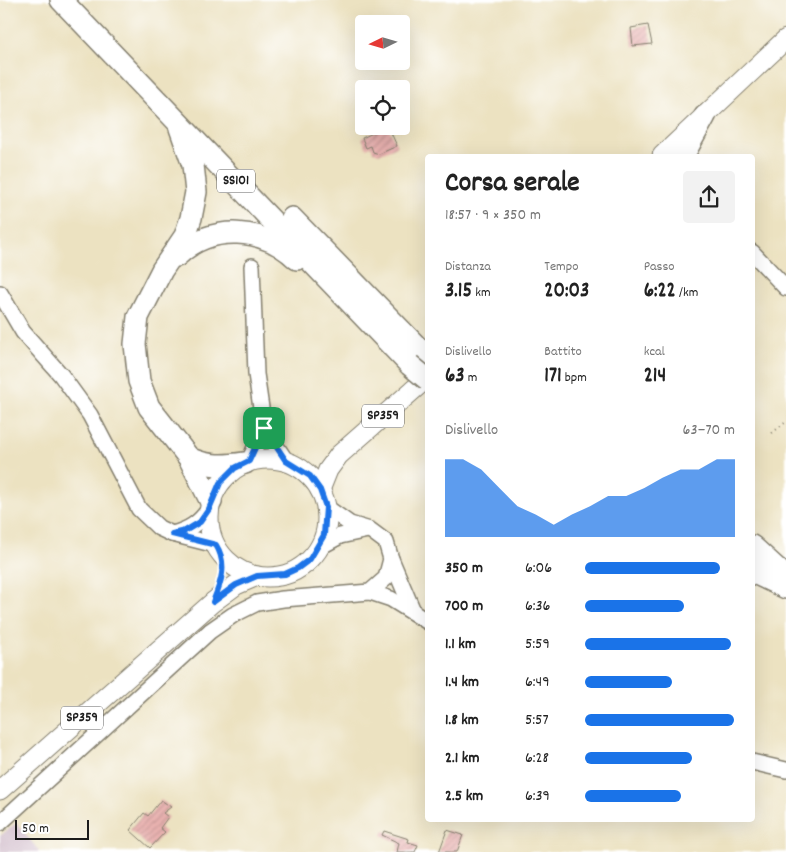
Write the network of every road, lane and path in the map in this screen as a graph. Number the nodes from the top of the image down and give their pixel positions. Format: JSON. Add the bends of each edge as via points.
{"nodes":[{"id":1,"x":61,"y":0,"type":"edge"},
{"id":2,"x":77,"y":0,"type":"edge"},
{"id":3,"x":786,"y":39,"type":"edge"},
{"id":4,"x":705,"y":116,"type":"junction"},
{"id":5,"x":176,"y":118,"type":"junction"},
{"id":6,"x":664,"y":154,"type":"edge"},
{"id":7,"x":684,"y":154,"type":"edge"},
{"id":8,"x":755,"y":255,"type":"edge"},
{"id":9,"x":252,"y":266,"type":"dead end"},
{"id":10,"x":162,"y":270,"type":"junction"},
{"id":11,"x":786,"y":288,"type":"edge"},
{"id":12,"x":0,"y":293,"type":"edge"},
{"id":13,"x":352,"y":302,"type":"junction"},
{"id":14,"x":420,"y":359,"type":"edge"},
{"id":15,"x":425,"y":371,"type":"edge"},
{"id":16,"x":425,"y":381,"type":"edge"},
{"id":17,"x":786,"y":422,"type":"edge"},
{"id":18,"x":264,"y":428,"type":"junction"},
{"id":19,"x":772,"y":433,"type":"dead end"},
{"id":20,"x":339,"y":455,"type":"junction"},
{"id":21,"x":189,"y":458,"type":"junction"},
{"id":22,"x":247,"y":462,"type":"junction"},
{"id":23,"x":291,"y":463,"type":"junction"},
{"id":24,"x":323,"y":499,"type":"junction"},
{"id":25,"x":210,"y":505,"type":"junction"},
{"id":26,"x":370,"y":530,"type":"junction"},
{"id":27,"x":172,"y":534,"type":"junction"},
{"id":28,"x":318,"y":548,"type":"junction"},
{"id":29,"x":218,"y":549,"type":"junction"},
{"id":30,"x":755,"y":549,"type":"edge"},
{"id":31,"x":391,"y":559,"type":"junction"},
{"id":32,"x":755,"y":573,"type":"edge"},
{"id":33,"x":257,"y":576,"type":"junction"},
{"id":34,"x":786,"y":577,"type":"edge"},
{"id":35,"x":755,"y":586,"type":"edge"},
{"id":36,"x":786,"y":588,"type":"edge"},
{"id":37,"x":370,"y":592,"type":"junction"},
{"id":38,"x":786,"y":601,"type":"edge"},
{"id":39,"x":213,"y":602,"type":"junction"},
{"id":40,"x":412,"y":611,"type":"junction"},
{"id":41,"x":425,"y":620,"type":"edge"},
{"id":42,"x":755,"y":763,"type":"edge"},
{"id":43,"x":786,"y":770,"type":"edge"},
{"id":44,"x":0,"y":790,"type":"edge"},
{"id":45,"x":0,"y":823,"type":"edge"}],
"edges":[{"from":1,"to":5,"type":"highway","number":"SS101"},
{"from":2,"to":14,"type":"highway","number":"SS101","via":[[213,137]]},
{"from":3,"to":4,"type":"main road"},
{"from":4,"to":6,"type":"main road"},
{"from":4,"to":7,"type":"highway"},
{"from":5,"to":10,"type":"highway","via":[[194,165],[196,192],[185,236]]},
{"from":5,"to":13,"type":"highway","number":"SS101"},
{"from":8,"to":11,"type":"street"},
{"from":9,"to":18,"type":"street","via":[[256,374]]},
{"from":10,"to":13,"type":"highway","via":[[187,246],[211,235],[234,231],[261,236],[287,249],[320,282]]},
{"from":10,"to":21,"type":"highway","via":[[138,317],[135,344],[139,381],[149,406]]},
{"from":12,"to":27,"type":"street","via":[[23,332],[90,414],[139,509],[159,528]]},
{"from":13,"to":14,"type":"highway","number":"SS101"},
{"from":14,"to":15,"type":"highway","number":"SS101","bridge":true},
{"from":16,"to":20,"type":"main road","number":"SP359"},
{"from":17,"to":19,"type":"path"},
{"from":18,"to":22,"type":"street"},
{"from":18,"to":23,"type":"street"},
{"from":20,"to":23,"type":"main road","number":"SP359","via":[[317,463]]},
{"from":20,"to":24,"type":"main road","number":"SP359","via":[[328,470]]},
{"from":21,"to":22,"type":"highway","via":[[216,466]]},
{"from":21,"to":25,"type":"highway"},
{"from":22,"to":23,"type":"main road","via":[[274,459]]},
{"from":22,"to":25,"type":"main road","via":[[231,471],[220,483]]},
{"from":23,"to":24,"type":"main road","via":[[310,476]]},
{"from":24,"to":26,"type":"street","via":[[350,524]]},
{"from":24,"to":28,"type":"main road","via":[[325,528]]},
{"from":25,"to":27,"type":"street","via":[[200,522]]},
{"from":25,"to":29,"type":"main road","via":[[210,531]]},
{"from":26,"to":28,"type":"street","via":[[340,536]]},
{"from":26,"to":31,"type":"street","via":[[386,542]]},
{"from":27,"to":29,"type":"street"},
{"from":28,"to":33,"type":"main road","via":[[310,559],[285,574]]},
{"from":29,"to":33,"type":"main road","via":[[237,567]]},
{"from":29,"to":39,"type":"main road","number":"SP359","via":[[223,576]]},
{"from":30,"to":34,"type":"highway"},
{"from":31,"to":37,"type":"street","via":[[386,578]]},
{"from":31,"to":40,"type":"street"},
{"from":32,"to":36,"type":"highway"},
{"from":33,"to":39,"type":"main road","number":"SP359","via":[[236,585]]},
{"from":35,"to":38,"type":"highway"},
{"from":37,"to":40,"type":"street"},
{"from":37,"to":45,"type":"street","via":[[283,598],[257,603],[233,615],[210,631]]},
{"from":39,"to":44,"type":"main road","number":"SP359"},
{"from":40,"to":41,"type":"street"},
{"from":42,"to":43,"type":"street"}]}
